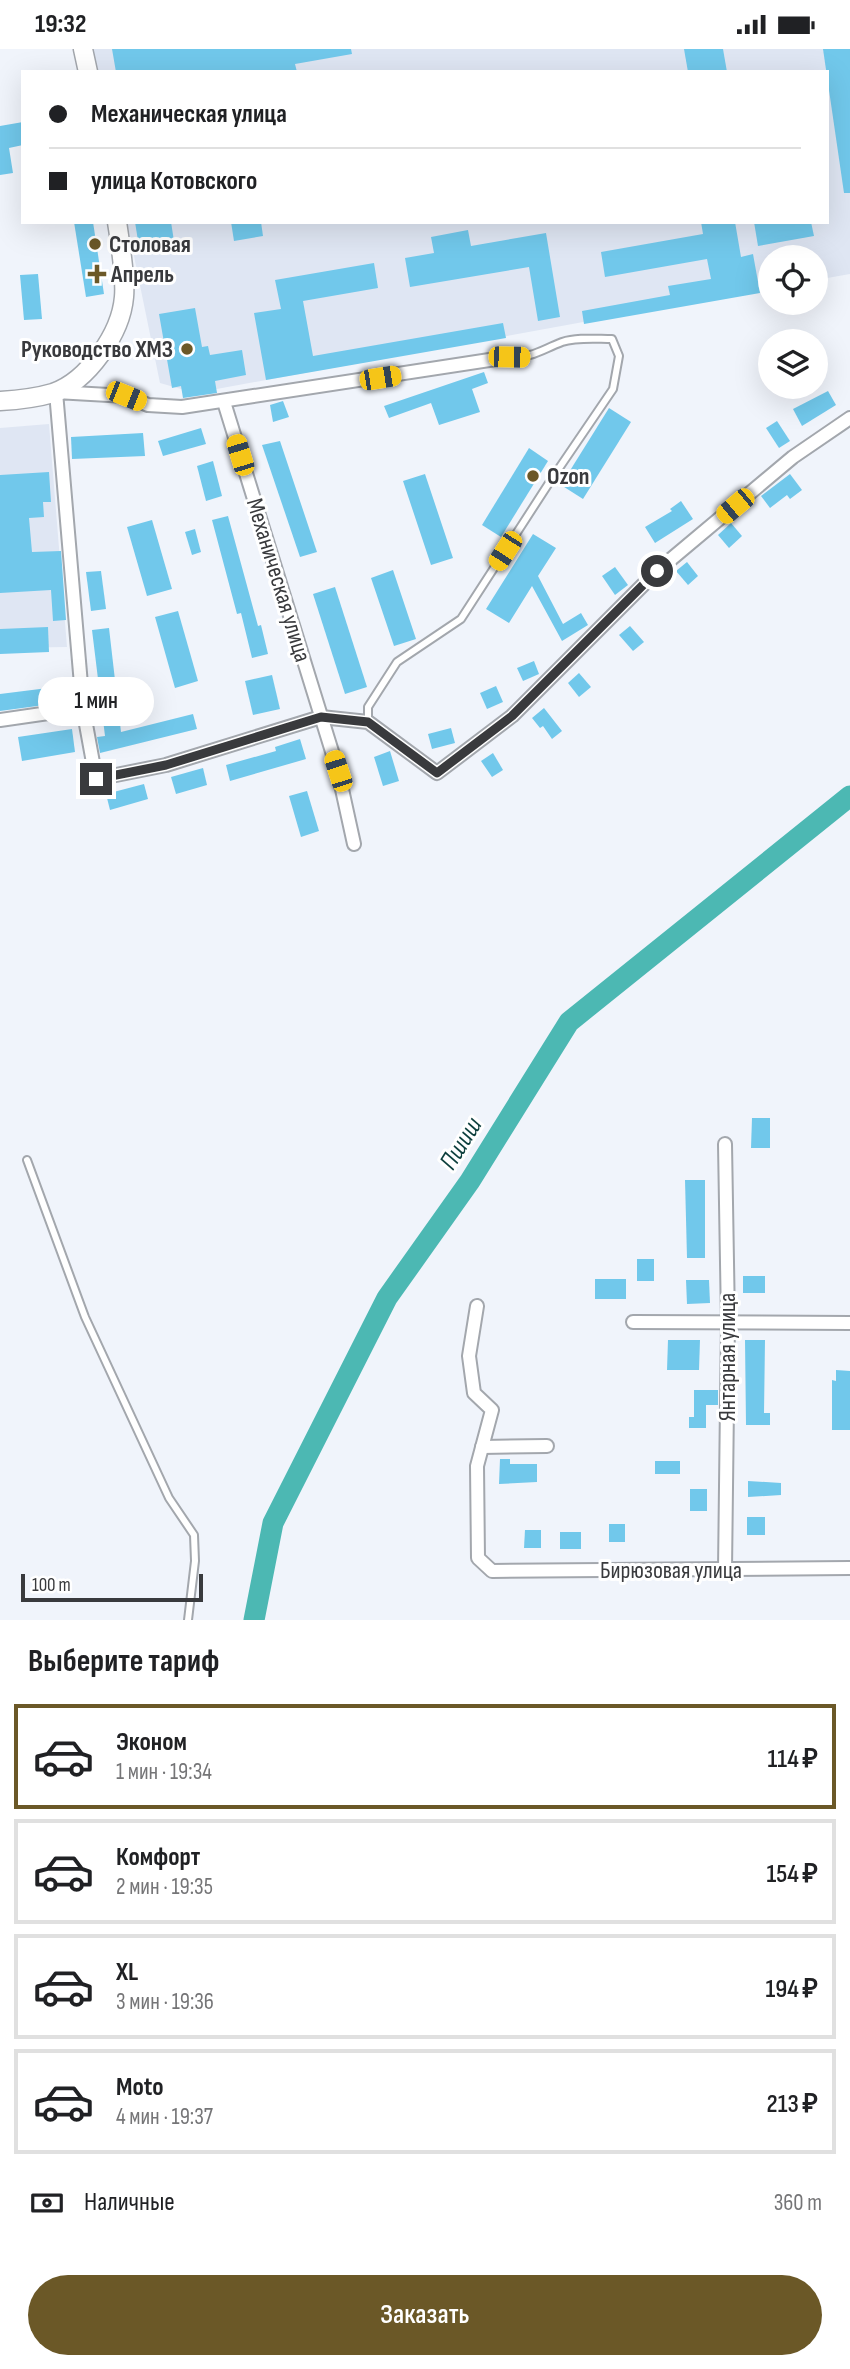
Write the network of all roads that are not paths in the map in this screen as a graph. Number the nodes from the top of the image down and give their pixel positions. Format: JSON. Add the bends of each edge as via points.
{"nodes":[{"id":1,"x":83,"y":49,"type":"edge"},
{"id":2,"x":88,"y":70,"type":"edge"},
{"id":3,"x":117,"y":224,"type":"edge"},
{"id":4,"x":509,"y":357,"type":"joint"},
{"id":5,"x":55,"y":392,"type":"junction"},
{"id":6,"x":0,"y":401,"type":"edge"},
{"id":7,"x":225,"y":402,"type":"junction"},
{"id":8,"x":850,"y":418,"type":"edge"},
{"id":9,"x":83,"y":708,"type":"junction"},
{"id":10,"x":321,"y":717,"type":"junction"},
{"id":11,"x":0,"y":720,"type":"edge"},
{"id":12,"x":368,"y":722,"type":"junction"},
{"id":13,"x":354,"y":844,"type":"dead end"},
{"id":14,"x":724,"y":1144,"type":"dead end"},
{"id":15,"x":27,"y":1160,"type":"dead end"},
{"id":16,"x":477,"y":1306,"type":"dead end"},
{"id":17,"x":727,"y":1321,"type":"junction"},
{"id":18,"x":632,"y":1322,"type":"dead end"},
{"id":19,"x":850,"y":1323,"type":"edge"},
{"id":20,"x":547,"y":1446,"type":"dead end"},
{"id":21,"x":482,"y":1447,"type":"junction"},
{"id":22,"x":850,"y":1568,"type":"edge"},
{"id":23,"x":725,"y":1570,"type":"junction"},
{"id":24,"x":188,"y":1620,"type":"edge"}],
"edges":[{"from":1,"to":2,"type":"main road"},
{"from":3,"to":5,"type":"main road","via":[[124,298],[111,339],[86,372]]},
{"from":4,"to":7,"type":"street"},
{"from":4,"to":12,"type":"lane","via":[[524,358],[564,342],[591,338],[612,339],[619,356],[613,389],[461,619],[397,661],[368,707]]},
{"from":5,"to":6,"type":"main road"},
{"from":5,"to":7,"type":"street","via":[[126,396],[148,405]]},
{"from":5,"to":9,"type":"street"},
{"from":7,"to":10,"type":"street","name":"Механическая улица"},
{"from":8,"to":12,"type":"street","via":[[793,457],[657,571],[512,716],[437,773]]},
{"from":9,"to":10,"type":"street","via":[[96,779],[166,765]]},
{"from":9,"to":11,"type":"street"},
{"from":10,"to":12,"type":"street"},
{"from":10,"to":13,"type":"street","name":"Механическая улица"},
{"from":14,"to":17,"type":"street","name":"Янтарная улица"},
{"from":15,"to":24,"type":"lane","via":[[85,1317],[169,1499],[194,1535]]},
{"from":16,"to":21,"type":"street","via":[[470,1356],[474,1393],[492,1410]]},
{"from":17,"to":18,"type":"street"},
{"from":17,"to":19,"type":"street"},
{"from":17,"to":23,"type":"street","name":"Янтарная улица"},
{"from":20,"to":21,"type":"street"},
{"from":21,"to":23,"type":"street","name":"Бирюзовая улица","via":[[477,1466],[478,1558],[492,1570]]},
{"from":22,"to":23,"type":"street","name":"Бирюзовая улица"}]}
